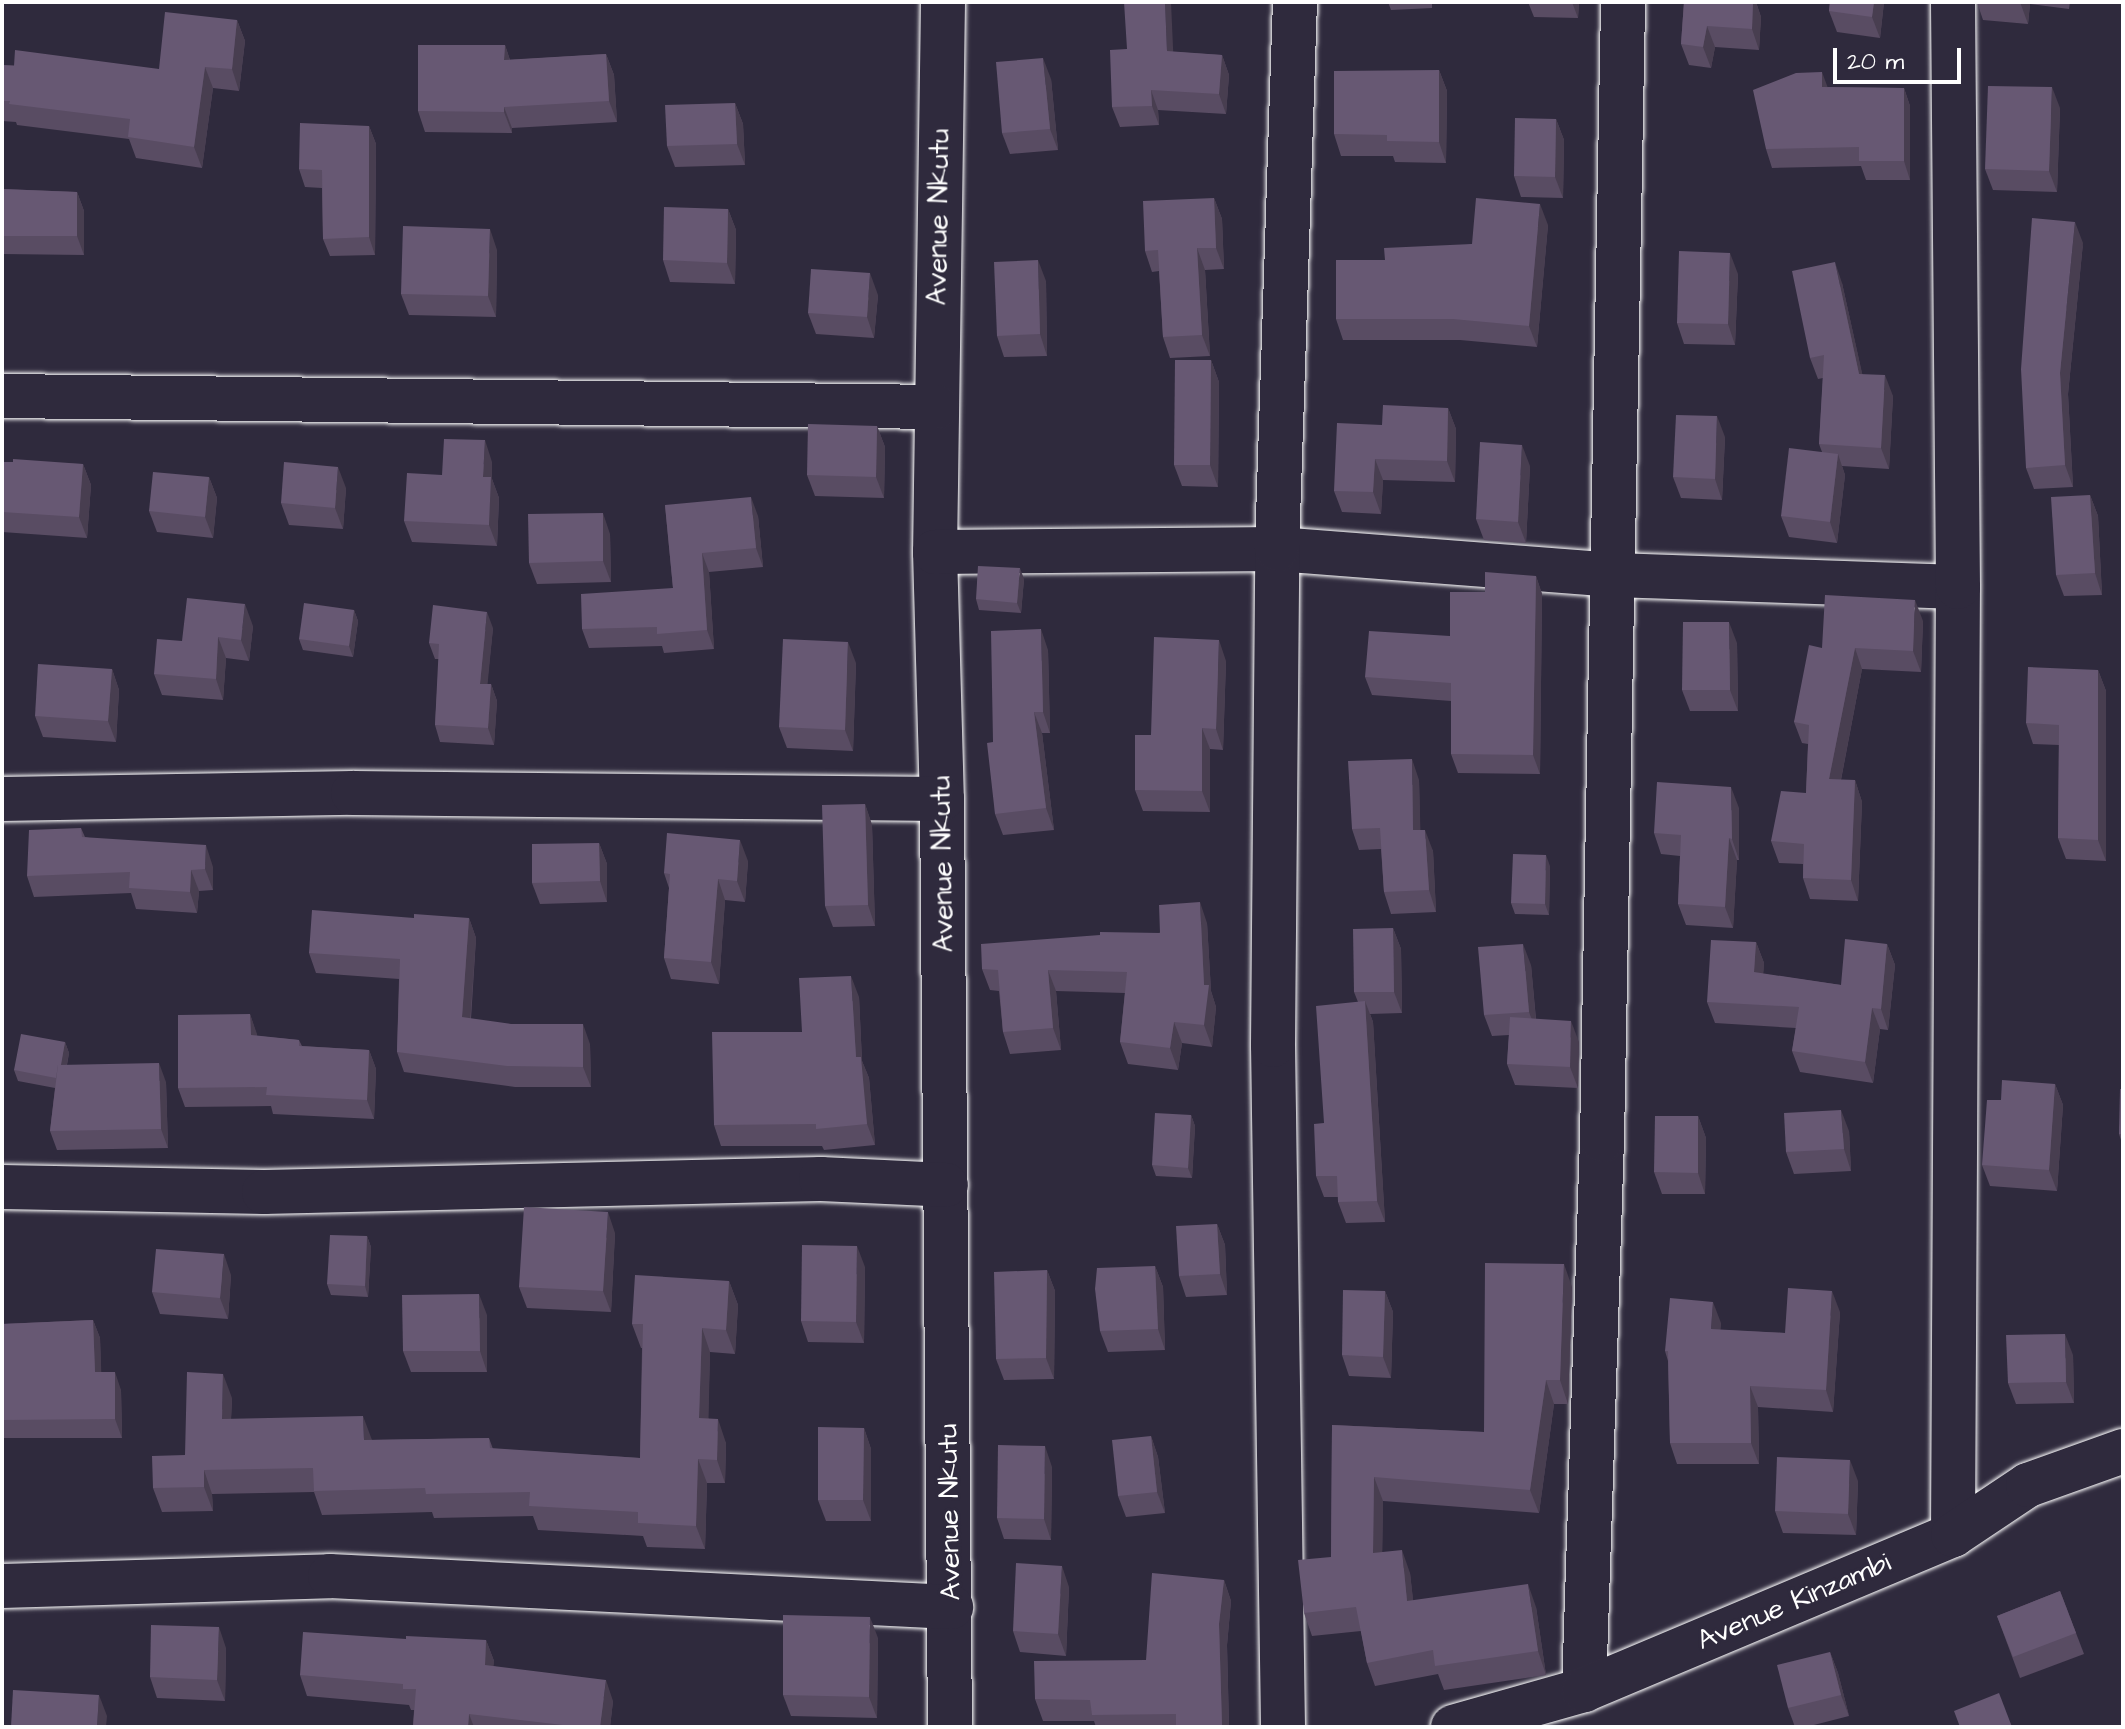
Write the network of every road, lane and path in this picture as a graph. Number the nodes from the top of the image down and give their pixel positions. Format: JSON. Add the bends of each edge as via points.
{"nodes":[{"id":1,"x":943,"y":2,"type":"edge"},
{"id":2,"x":1295,"y":2,"type":"edge"},
{"id":3,"x":1623,"y":2,"type":"edge"},
{"id":4,"x":1953,"y":2,"type":"edge"},
{"id":5,"x":2,"y":396,"type":"edge"},
{"id":6,"x":937,"y":407,"type":"junction"},
{"id":7,"x":1277,"y":549,"type":"junction"},
{"id":8,"x":935,"y":552,"type":"junction"},
{"id":9,"x":1615,"y":575,"type":"junction"},
{"id":10,"x":1958,"y":587,"type":"junction"},
{"id":11,"x":2,"y":799,"type":"edge"},
{"id":12,"x":942,"y":799,"type":"junction"},
{"id":13,"x":946,"y":1185,"type":"junction"},
{"id":14,"x":2,"y":1187,"type":"edge"},
{"id":15,"x":2123,"y":1451,"type":"edge"},
{"id":16,"x":1953,"y":1535,"type":"junction"},
{"id":17,"x":2,"y":1586,"type":"edge"},
{"id":18,"x":951,"y":1607,"type":"junction"},
{"id":19,"x":1584,"y":1690,"type":"junction"},
{"id":20,"x":950,"y":1727,"type":"edge"},
{"id":21,"x":1283,"y":1727,"type":"edge"},
{"id":22,"x":1453,"y":1727,"type":"edge"}],
"edges":[{"from":1,"to":6,"type":"street","name":"Avenue Nkutu"},
{"from":2,"to":7,"type":"street"},
{"from":3,"to":9,"type":"street"},
{"from":4,"to":10,"type":"street"},
{"from":5,"to":6,"type":"street"},
{"from":6,"to":8,"type":"street","name":"Avenue Nkutu"},
{"from":7,"to":8,"type":"street"},
{"from":7,"to":9,"type":"street"},
{"from":7,"to":21,"type":"street","via":[[1273,1045]]},
{"from":8,"to":12,"type":"street","name":"Avenue Nkutu"},
{"from":9,"to":10,"type":"street"},
{"from":9,"to":19,"type":"street"},
{"from":10,"to":16,"type":"street"},
{"from":11,"to":12,"type":"street","via":[[353,793]]},
{"from":12,"to":13,"type":"street","name":"Avenue Nkutu"},
{"from":13,"to":14,"type":"street","via":[[821,1179],[264,1192]]},
{"from":13,"to":18,"type":"street","name":"Avenue Nkutu"},
{"from":15,"to":16,"type":"street","name":"Avenue Kinzambi","via":[[2028,1485]]},
{"from":16,"to":19,"type":"street","name":"Avenue Kinzambi"},
{"from":17,"to":18,"type":"street","via":[[330,1576]]},
{"from":18,"to":20,"type":"street","name":"Avenue Nkutu"},
{"from":19,"to":22,"type":"street","name":"Avenue Kinzambi"}]}
